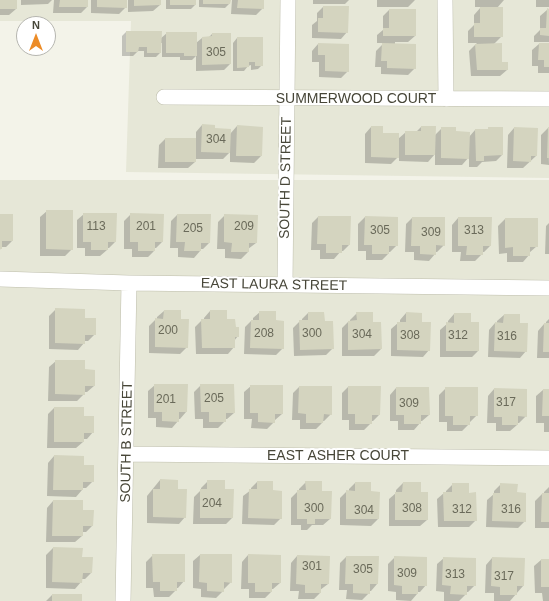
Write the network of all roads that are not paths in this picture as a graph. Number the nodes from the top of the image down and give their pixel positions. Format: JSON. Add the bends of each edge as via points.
{"nodes":[{"id":1,"x":288,"y":0,"type":"edge"},
{"id":2,"x":445,"y":0,"type":"edge"},
{"id":3,"x":164,"y":97,"type":"dead end"},
{"id":4,"x":287,"y":98,"type":"junction"},
{"id":5,"x":446,"y":99,"type":"junction"},
{"id":6,"x":549,"y":100,"type":"edge"},
{"id":7,"x":0,"y":279,"type":"edge"},
{"id":8,"x":130,"y":283,"type":"junction"},
{"id":9,"x":285,"y":285,"type":"junction"},
{"id":10,"x":549,"y":288,"type":"edge"},
{"id":11,"x":126,"y":454,"type":"junction"},
{"id":12,"x":549,"y":458,"type":"edge"},
{"id":13,"x":123,"y":601,"type":"edge"}],
"edges":[{"from":1,"to":4,"type":"street","name":"SOUTH D STREET"},
{"from":2,"to":5,"type":"street"},
{"from":3,"to":4,"type":"street","name":"SUMMERWOOD COURT"},
{"from":4,"to":5,"type":"street","name":"SUMMERWOOD COURT"},
{"from":4,"to":9,"type":"street","name":"SOUTH D STREET"},
{"from":5,"to":6,"type":"street","name":"SUMMERWOOD COURT"},
{"from":7,"to":8,"type":"street","name":"EAST LAURA STREET"},
{"from":8,"to":9,"type":"street","name":"EAST LAURA STREET"},
{"from":8,"to":11,"type":"street","name":"SOUTH B STREET"},
{"from":9,"to":10,"type":"street","name":"EAST LAURA STREET"},
{"from":11,"to":12,"type":"street","name":"EAST ASHER COURT"},
{"from":11,"to":13,"type":"street","name":"SOUTH B STREET"}]}
